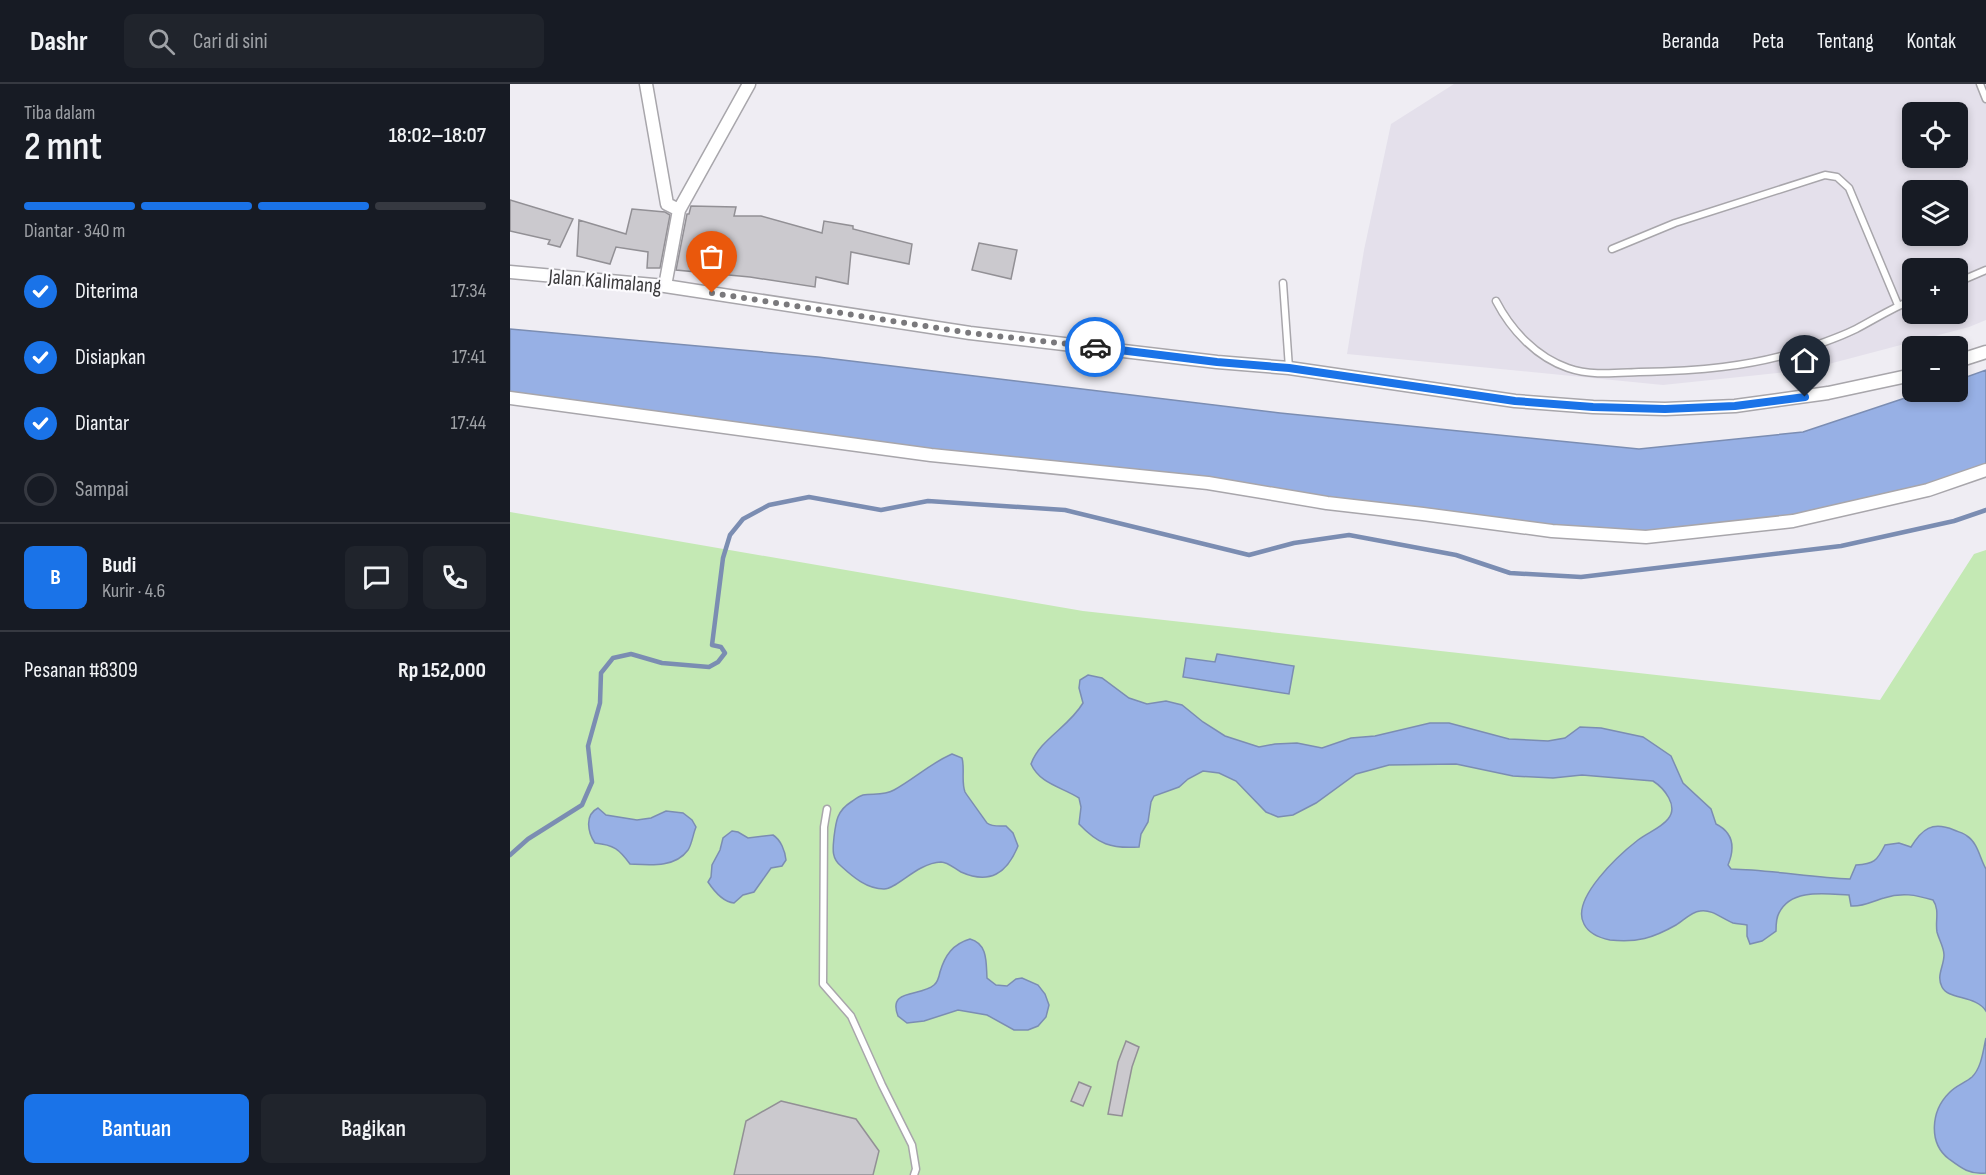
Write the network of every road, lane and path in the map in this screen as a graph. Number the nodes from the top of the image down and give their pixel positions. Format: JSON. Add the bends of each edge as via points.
{"nodes":[{"id":1,"x":646,"y":84,"type":"edge"},
{"id":2,"x":749,"y":84,"type":"edge"},
{"id":3,"x":1980,"y":84,"type":"edge"},
{"id":4,"x":1986,"y":99,"type":"edge"},
{"id":5,"x":679,"y":210,"type":"junction"},
{"id":6,"x":1612,"y":249,"type":"dead end"},
{"id":7,"x":1986,"y":270,"type":"edge"},
{"id":8,"x":510,"y":272,"type":"edge"},
{"id":9,"x":1968,"y":278,"type":"edge"},
{"id":10,"x":1283,"y":283,"type":"dead end"},
{"id":11,"x":665,"y":286,"type":"junction"},
{"id":12,"x":1496,"y":301,"type":"dead end"},
{"id":13,"x":1902,"y":304,"type":"edge"},
{"id":14,"x":1898,"y":305,"type":"junction"},
{"id":15,"x":1986,"y":352,"type":"edge"},
{"id":16,"x":1968,"y":358,"type":"edge"},
{"id":17,"x":1289,"y":368,"type":"junction"},
{"id":18,"x":1902,"y":377,"type":"edge"},
{"id":19,"x":510,"y":398,"type":"edge"},
{"id":20,"x":1986,"y":470,"type":"edge"},
{"id":21,"x":827,"y":809,"type":"dead end"},
{"id":22,"x":914,"y":1175,"type":"edge"}],
"edges":[{"from":1,"to":5,"type":"street","via":[[667,204]]},
{"from":2,"to":5,"type":"street"},
{"from":3,"to":4,"type":"lane"},
{"from":5,"to":11,"type":"street"},
{"from":6,"to":14,"type":"lane","via":[[1675,223],[1825,175],[1838,177],[1849,188]]},
{"from":7,"to":9,"type":"lane"},
{"from":8,"to":11,"type":"street","name":"Jalan Kalimalang"},
{"from":10,"to":17,"type":"lane"},
{"from":11,"to":17,"type":"street","name":"Jalan Kalimalang","via":[[970,333]]},
{"from":12,"to":14,"type":"lane","via":[[1524,341],[1565,367],[1590,374],[1708,370],[1763,362],[1854,330]]},
{"from":13,"to":14,"type":"lane"},
{"from":15,"to":16,"type":"street"},
{"from":17,"to":18,"type":"street","name":"Jalan Kalimalang","via":[[1515,401],[1665,409],[1735,406],[1828,393]]},
{"from":19,"to":20,"type":"street","via":[[931,455],[1209,483],[1327,503],[1552,531],[1646,537],[1793,521],[1928,490]]},
{"from":21,"to":22,"type":"lane","via":[[823,984],[851,1016],[912,1145]]}]}
